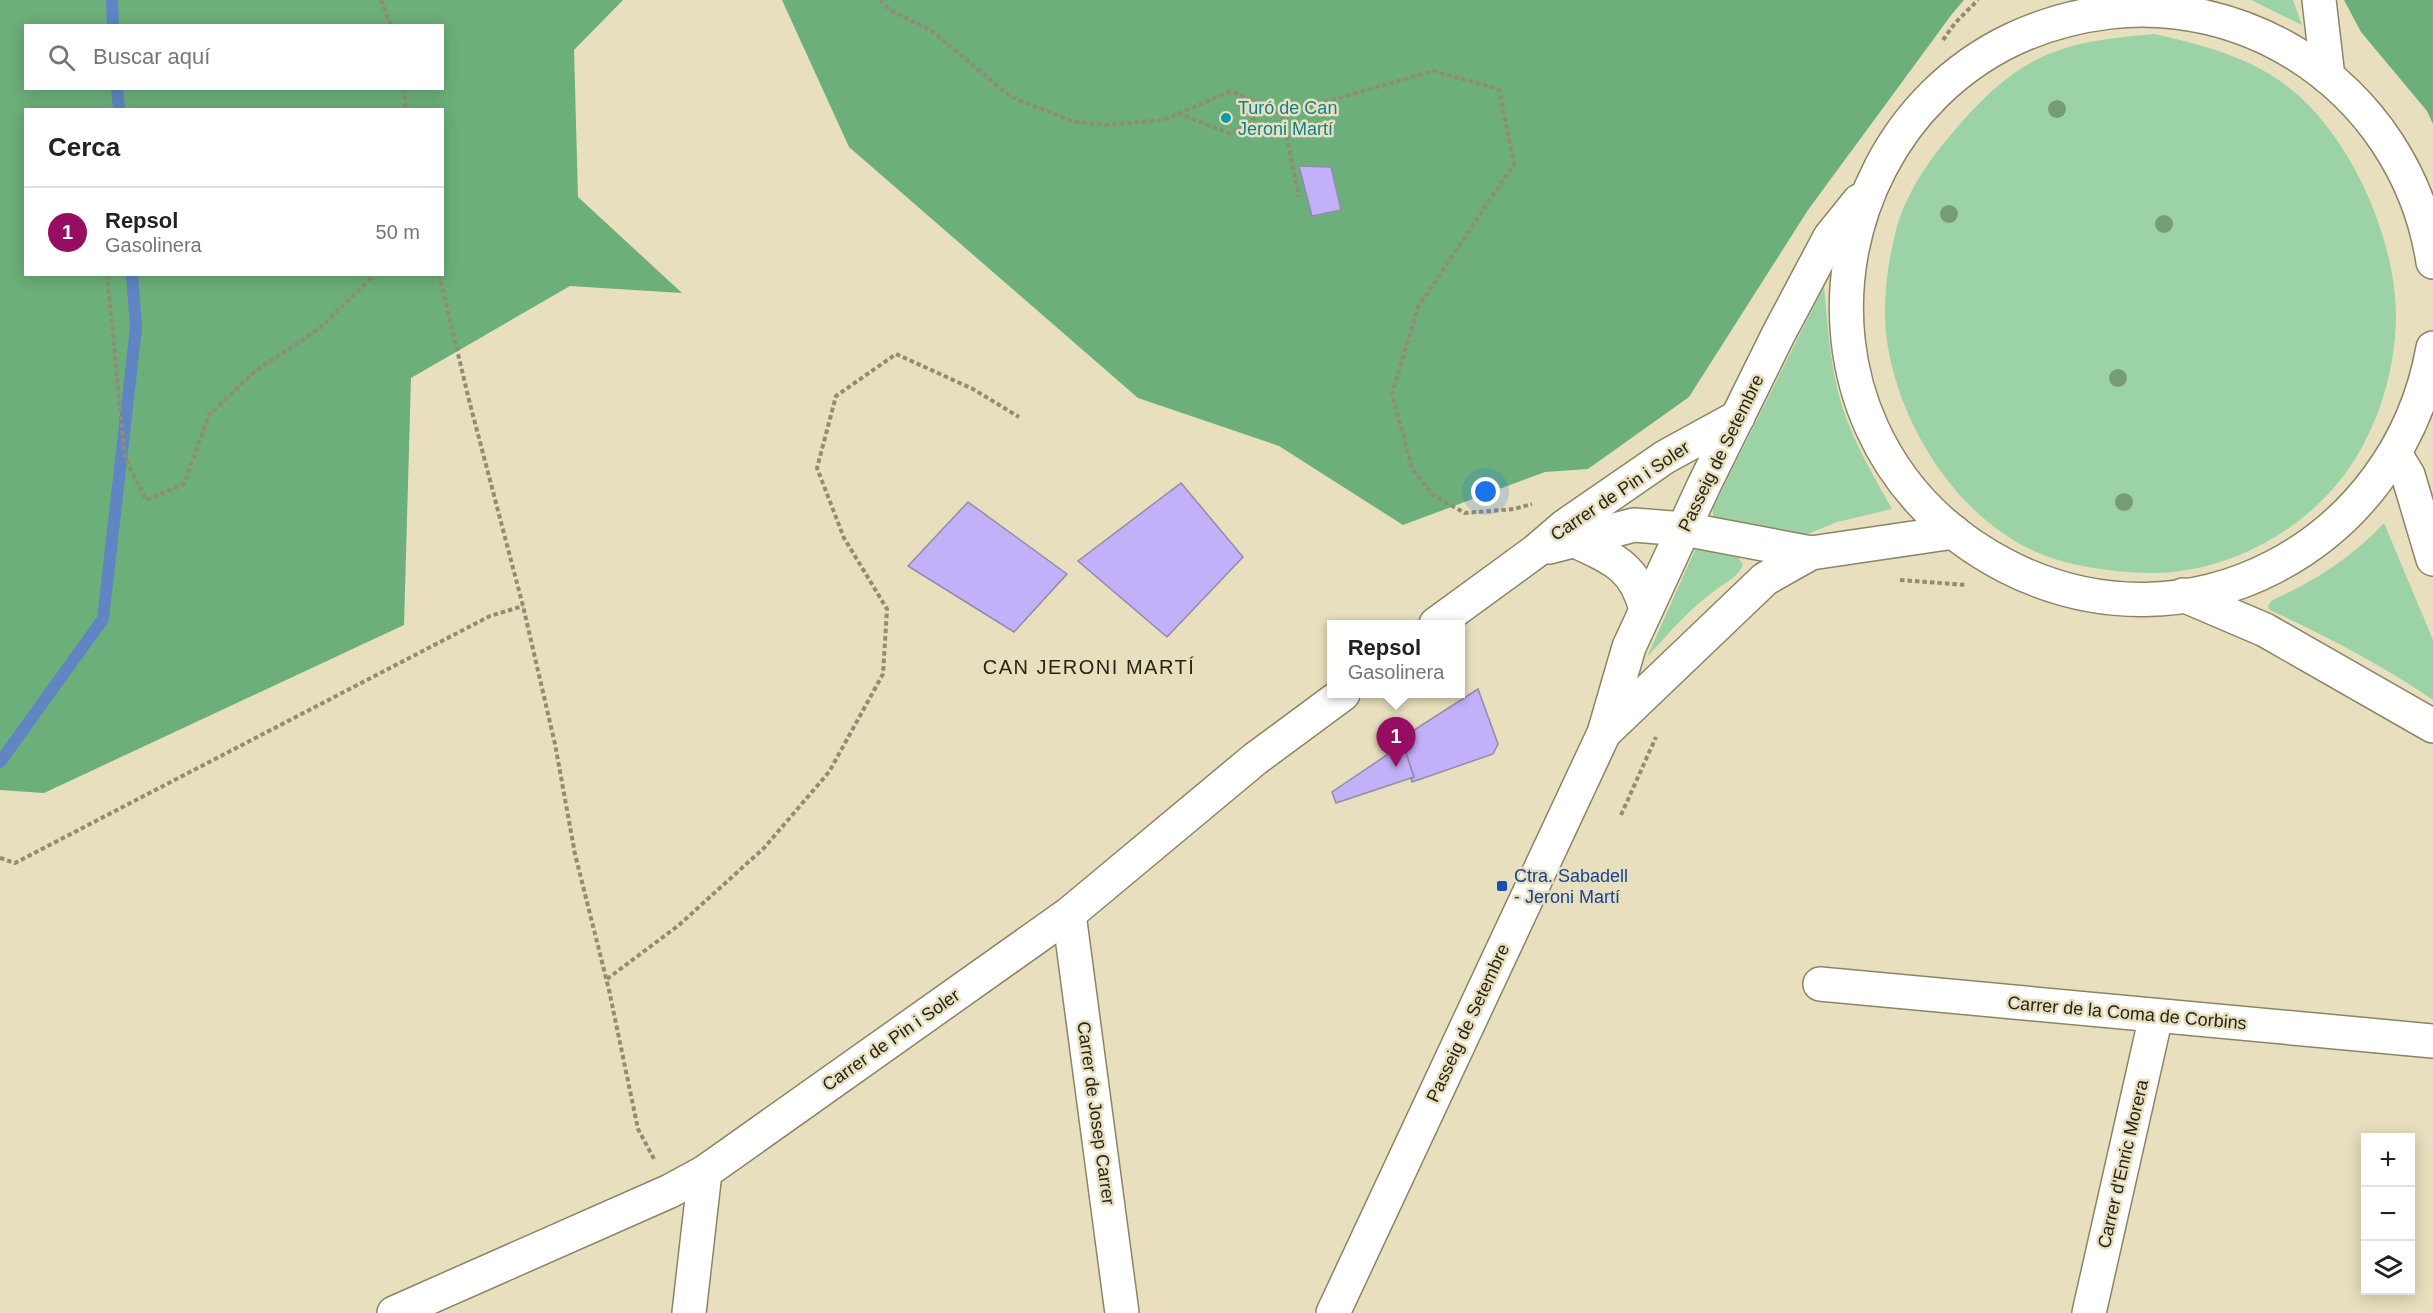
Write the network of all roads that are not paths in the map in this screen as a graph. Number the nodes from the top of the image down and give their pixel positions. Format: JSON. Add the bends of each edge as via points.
{"nodes":[{"id":1,"x":2319,"y":0,"type":"edge"},
{"id":2,"x":2122,"y":5,"type":"edge"},
{"id":3,"x":2328,"y":77,"type":"junction"},
{"id":4,"x":1869,"y":188,"type":"junction"},
{"id":5,"x":2433,"y":262,"type":"edge"},
{"id":6,"x":2433,"y":348,"type":"edge"},
{"id":7,"x":1738,"y":417,"type":"junction"},
{"id":8,"x":2395,"y":454,"type":"junction"},
{"id":9,"x":1684,"y":529,"type":"junction"},
{"id":10,"x":1954,"y":532,"type":"junction"},
{"id":11,"x":1573,"y":540,"type":"junction"},
{"id":12,"x":1536,"y":551,"type":"junction"},
{"id":13,"x":1811,"y":553,"type":"junction"},
{"id":14,"x":2433,"y":560,"type":"edge"},
{"id":15,"x":2183,"y":595,"type":"junction"},
{"id":16,"x":1646,"y":610,"type":"junction"},
{"id":17,"x":1441,"y":620,"type":"edge"},
{"id":18,"x":1336,"y":698,"type":"edge"},
{"id":19,"x":2433,"y":726,"type":"edge"},
{"id":20,"x":1604,"y":733,"type":"junction"},
{"id":21,"x":1069,"y":914,"type":"junction"},
{"id":22,"x":1820,"y":984,"type":"dead end"},
{"id":23,"x":2156,"y":1016,"type":"junction"},
{"id":24,"x":2433,"y":1041,"type":"edge"},
{"id":25,"x":705,"y":1172,"type":"junction"},
{"id":26,"x":394,"y":1313,"type":"edge"},
{"id":27,"x":689,"y":1313,"type":"edge"},
{"id":28,"x":1122,"y":1313,"type":"edge"},
{"id":29,"x":1333,"y":1313,"type":"edge"},
{"id":30,"x":2089,"y":1313,"type":"edge"}],
"edges":[{"from":1,"to":3,"type":"street"},
{"from":2,"to":3,"type":"street","via":[[2229,24],[2275,42]]},
{"from":2,"to":4,"type":"street","via":[[2040,28],[1969,65],[1911,120]]},
{"from":3,"to":5,"type":"street","via":[[2371,119],[2403,169],[2425,224]]},
{"from":4,"to":7,"type":"street","name":"Passeig de Setembre","via":[[1830,237]]},
{"from":4,"to":10,"type":"street","via":[[1855,231],[1847,275],[1846,319],[1852,364],[1864,406],[1883,447],[1914,492]]},
{"from":6,"to":8,"type":"street","via":[[2420,400]]},
{"from":7,"to":9,"type":"street","name":"Passeig de Setembre"},
{"from":7,"to":12,"type":"street","name":"Carrer de Pin i Soler","via":[[1656,463],[1564,526]]},
{"from":8,"to":14,"type":"street","via":[[2408,476]]},
{"from":8,"to":15,"type":"street","via":[[2353,510],[2298,553],[2251,578]]},
{"from":9,"to":11,"type":"street","name":"Carrer de Pin i Soler","via":[[1634,525]]},
{"from":9,"to":13,"type":"street","name":"Carrer de Pin i Soler"},
{"from":9,"to":16,"type":"street","name":"Passeig de Setembre"},
{"from":10,"to":13,"type":"street","name":"Passeig de Setembre"},
{"from":10,"to":15,"type":"street","via":[[1999,562],[2049,584],[2102,596]]},
{"from":11,"to":12,"type":"street","name":"Carrer de Pin i Soler"},
{"from":11,"to":16,"type":"street","name":"Carrer de Pin i Soler","via":[[1618,562],[1641,588]]},
{"from":12,"to":17,"type":"street","name":"Carrer de Pin i Soler"},
{"from":13,"to":20,"type":"street","name":"Passeig de Setembre","via":[[1765,579]]},
{"from":15,"to":19,"type":"street","via":[[2265,630]]},
{"from":16,"to":20,"type":"street","name":"Passeig de Setembre","via":[[1629,647]]},
{"from":18,"to":21,"type":"street","name":"Carrer de Pin i Soler","via":[[1255,759]]},
{"from":20,"to":29,"type":"street","name":"Passeig de Setembre"},
{"from":21,"to":25,"type":"street","name":"Carrer de Pin i Soler"},
{"from":21,"to":28,"type":"street","name":"Carrer de Josep Carrer"},
{"from":22,"to":23,"type":"street","name":"Carrer de la Coma de Corbins"},
{"from":23,"to":24,"type":"street","name":"Carrer de la Coma de Corbins"},
{"from":23,"to":30,"type":"street","name":"Carrer d'Enric Morera"},
{"from":25,"to":26,"type":"street","name":"Carrer de Pin i Soler"},
{"from":25,"to":27,"type":"street"}]}
